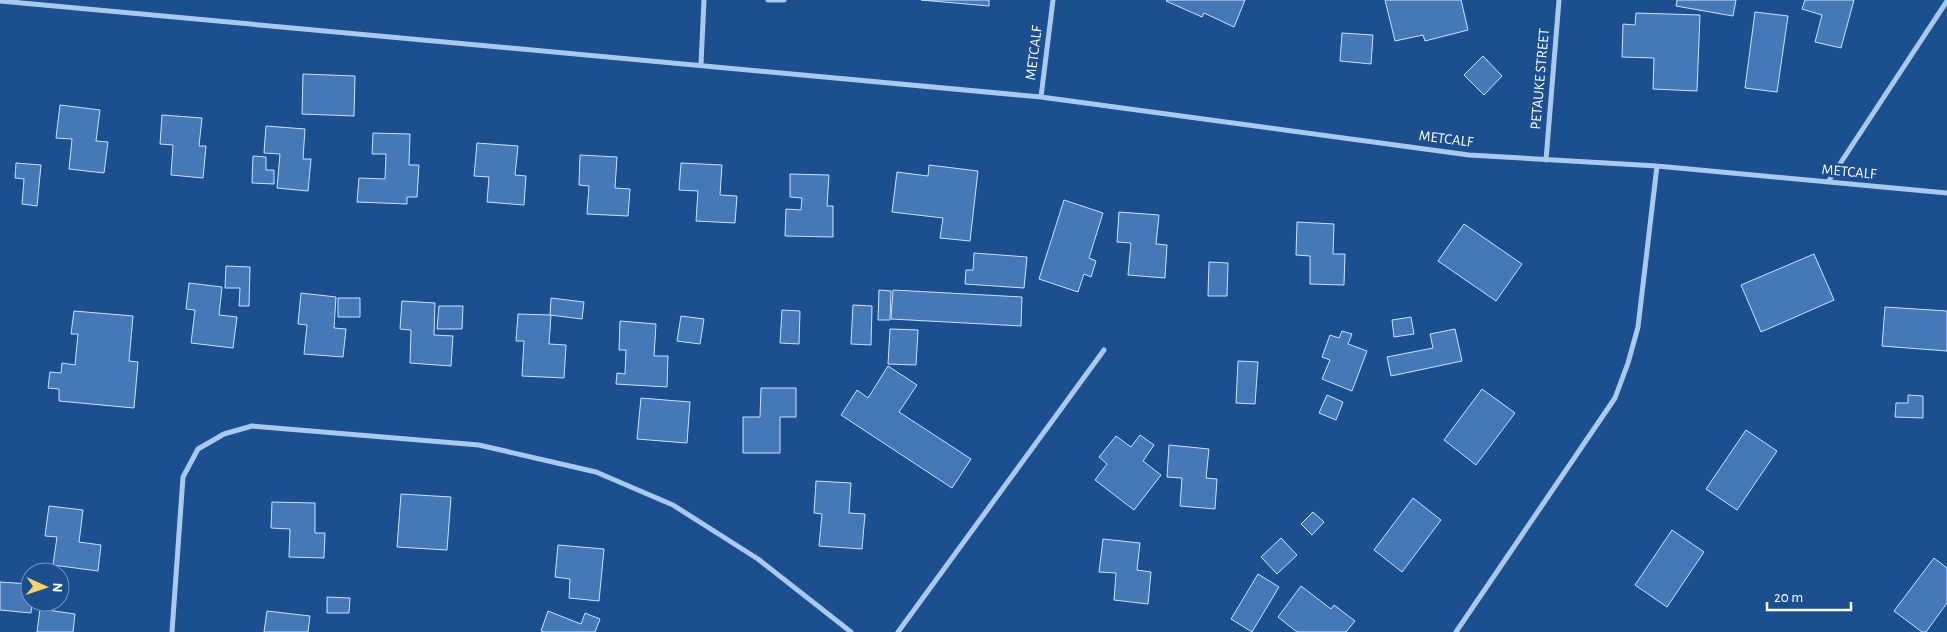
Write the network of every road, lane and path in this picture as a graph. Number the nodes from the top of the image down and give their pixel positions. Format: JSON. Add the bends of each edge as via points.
{"nodes":[{"id":1,"x":704,"y":0,"type":"edge"},
{"id":2,"x":768,"y":0,"type":"edge"},
{"id":3,"x":784,"y":0,"type":"edge"},
{"id":4,"x":1052,"y":0,"type":"edge"},
{"id":5,"x":1559,"y":0,"type":"edge"},
{"id":6,"x":0,"y":1,"type":"edge"},
{"id":7,"x":1947,"y":1,"type":"edge"},
{"id":8,"x":701,"y":64,"type":"junction"},
{"id":9,"x":1042,"y":97,"type":"junction"},
{"id":10,"x":1546,"y":160,"type":"junction"},
{"id":11,"x":1657,"y":166,"type":"junction"},
{"id":12,"x":1828,"y":182,"type":"junction"},
{"id":13,"x":1947,"y":193,"type":"edge"},
{"id":14,"x":1104,"y":350,"type":"dead end"},
{"id":15,"x":172,"y":632,"type":"edge"},
{"id":16,"x":851,"y":632,"type":"edge"},
{"id":17,"x":898,"y":632,"type":"edge"},
{"id":18,"x":1456,"y":632,"type":"edge"}],
"edges":[{"from":1,"to":8,"type":"street"},
{"from":2,"to":3,"type":"street"},
{"from":4,"to":9,"type":"street","name":"METCALF"},
{"from":5,"to":10,"type":"street","name":"PETAUKE STREET"},
{"from":6,"to":8,"type":"street"},
{"from":7,"to":12,"type":"street"},
{"from":8,"to":9,"type":"street"},
{"from":9,"to":10,"type":"street","name":"METCALF","via":[[1469,155]]},
{"from":10,"to":11,"type":"street","name":"METCALF"},
{"from":11,"to":12,"type":"street","name":"METCALF"},
{"from":11,"to":18,"type":"street","via":[[1638,327],[1615,398]]},
{"from":12,"to":13,"type":"street","name":"METCALF"},
{"from":14,"to":17,"type":"street"},
{"from":15,"to":16,"type":"street","via":[[183,477],[198,450],[224,434],[252,426],[479,445],[596,472],[681,510],[758,559]]}]}
